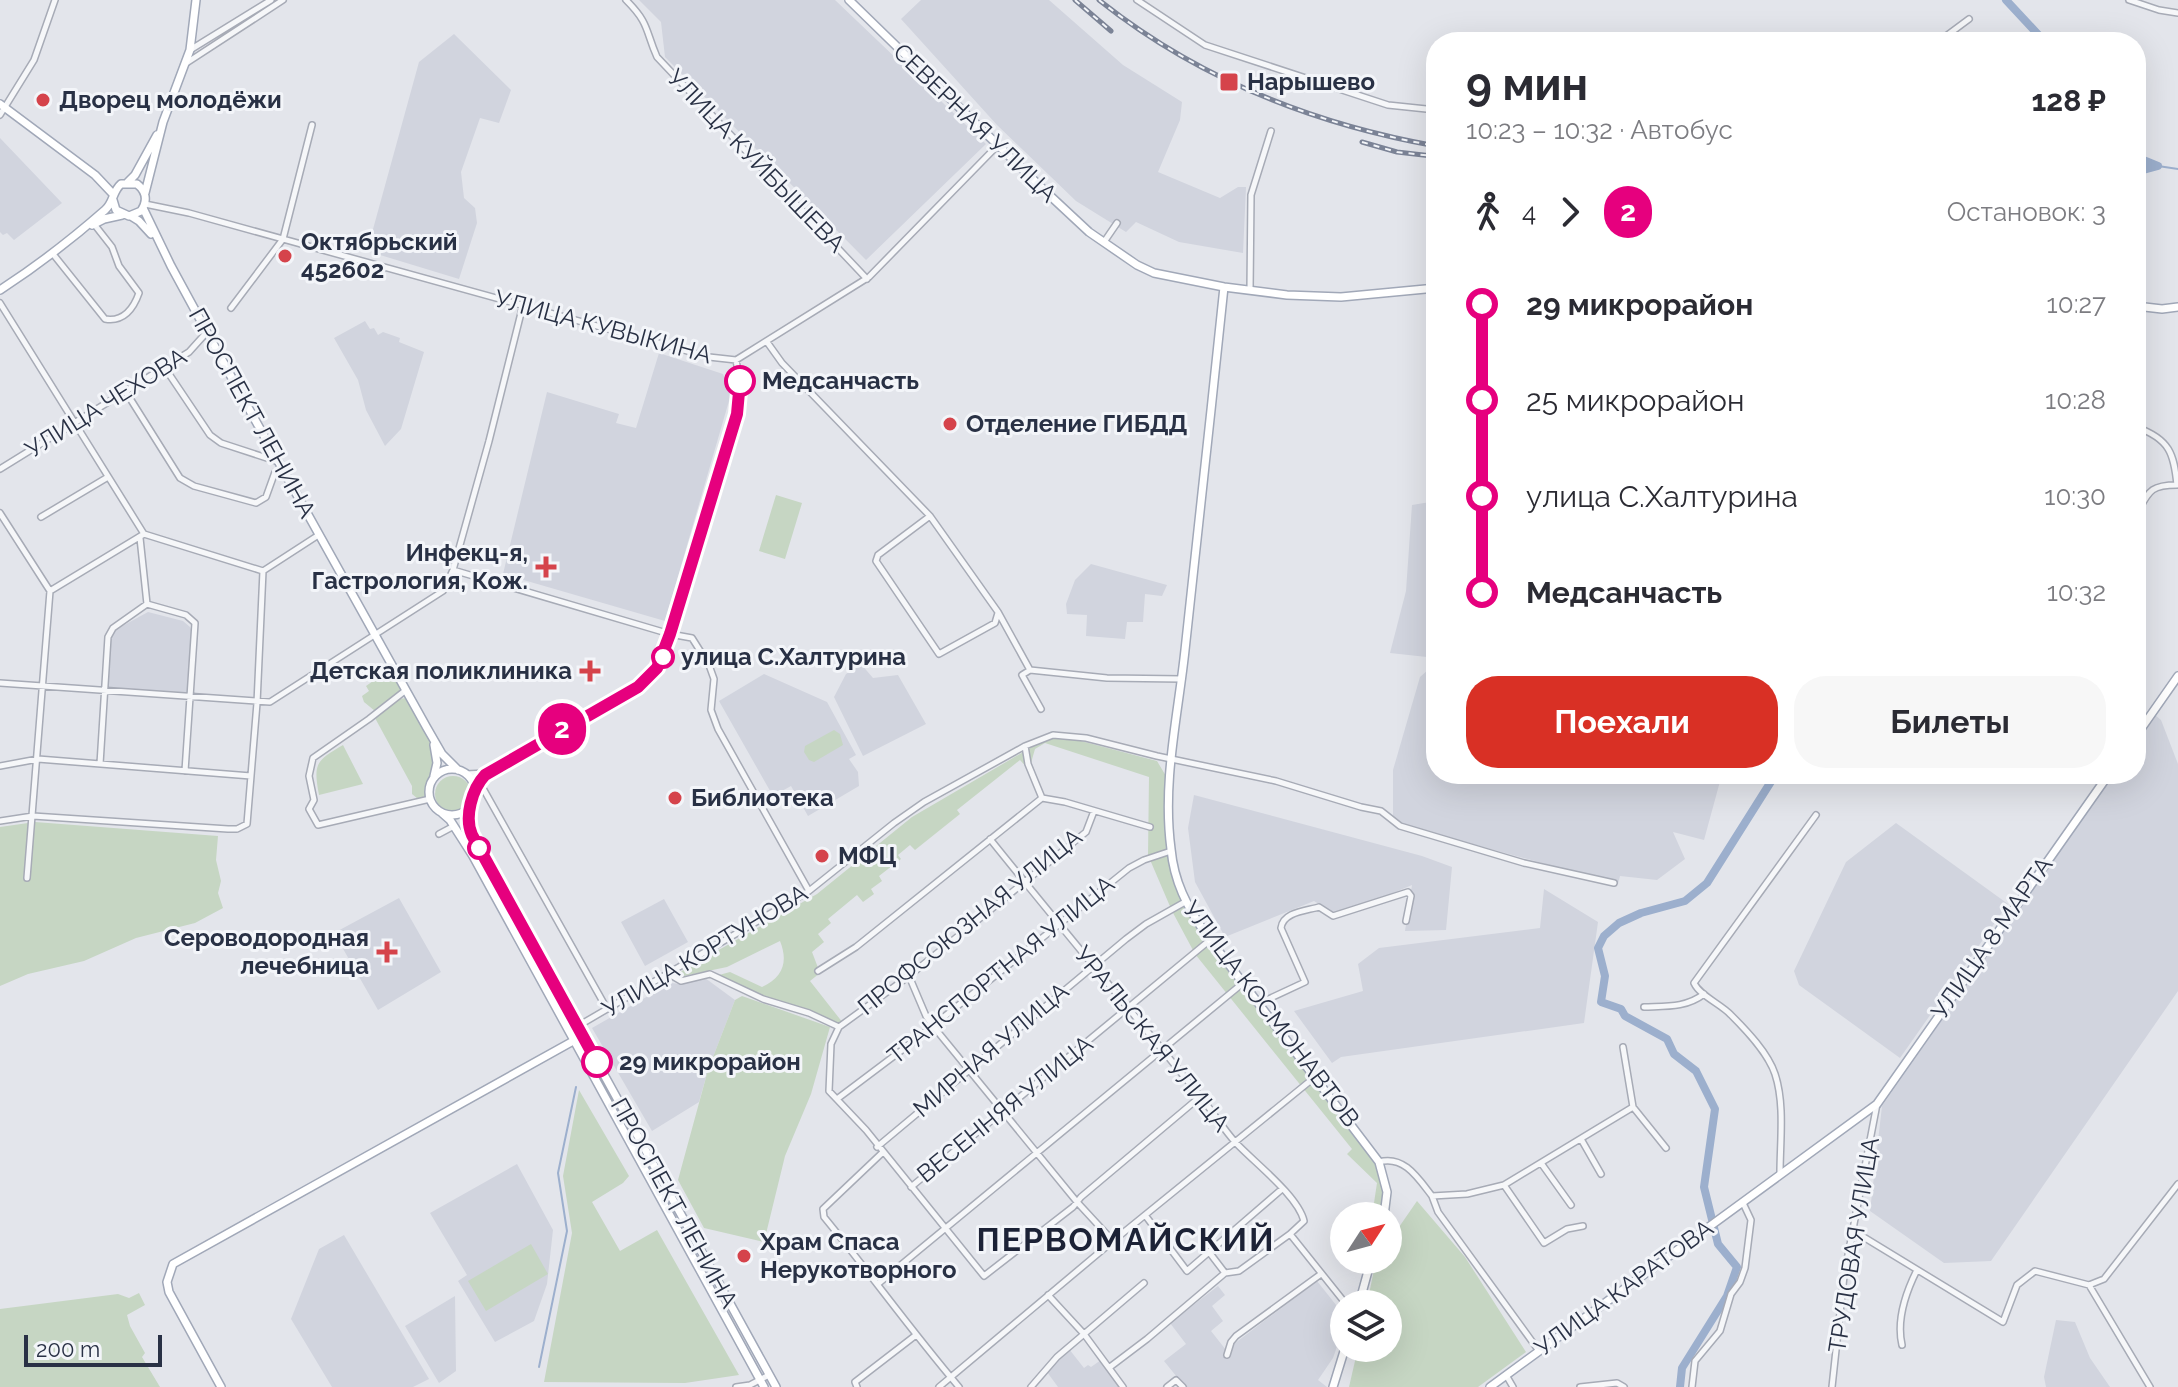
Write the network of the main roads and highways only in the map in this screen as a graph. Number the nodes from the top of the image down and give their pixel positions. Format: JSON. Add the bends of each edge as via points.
{"nodes":[{"id":1,"x":196,"y":0,"type":"edge"},
{"id":2,"x":849,"y":0,"type":"edge"},
{"id":3,"x":2,"y":109,"type":"edge"},
{"id":4,"x":163,"y":122,"type":"junction"},
{"id":5,"x":95,"y":175,"type":"junction"},
{"id":6,"x":122,"y":185,"type":"junction"},
{"id":7,"x":113,"y":197,"type":"junction"},
{"id":8,"x":145,"y":201,"type":"junction"},
{"id":9,"x":127,"y":216,"type":"junction"},
{"id":10,"x":76,"y":234,"type":"junction"},
{"id":11,"x":171,"y":266,"type":"junction"},
{"id":12,"x":1224,"y":287,"type":"junction"},
{"id":13,"x":1426,"y":289,"type":"edge"},
{"id":14,"x":0,"y":290,"type":"edge"},
{"id":15,"x":2146,"y":307,"type":"edge"},
{"id":16,"x":2178,"y":307,"type":"edge"},
{"id":17,"x":2178,"y":676,"type":"edge"},
{"id":18,"x":2146,"y":722,"type":"edge"},
{"id":19,"x":427,"y":728,"type":"junction"},
{"id":20,"x":462,"y":772,"type":"junction"},
{"id":21,"x":432,"y":780,"type":"junction"},
{"id":22,"x":2102,"y":784,"type":"edge"},
{"id":23,"x":470,"y":806,"type":"junction"},
{"id":24,"x":442,"y":813,"type":"junction"},
{"id":25,"x":578,"y":1026,"type":"junction"},
{"id":26,"x":569,"y":1031,"type":"junction"},
{"id":27,"x":583,"y":1035,"type":"junction"},
{"id":28,"x":574,"y":1040,"type":"junction"},
{"id":29,"x":1877,"y":1104,"type":"joint"},
{"id":30,"x":1386,"y":1202,"type":"edge"},
{"id":31,"x":1341,"y":1362,"type":"edge"},
{"id":32,"x":762,"y":1384,"type":"edge"},
{"id":33,"x":1335,"y":1385,"type":"edge"},
{"id":34,"x":221,"y":1387,"type":"edge"},
{"id":35,"x":776,"y":1387,"type":"edge"},
{"id":36,"x":1490,"y":1387,"type":"edge"}],
"edges":[{"from":1,"to":4,"type":"main road","via":[[187,62]]},
{"from":2,"to":12,"type":"main road","name":"СЕВЕРНАЯ УЛИЦА","via":[[1104,242],[1154,273]]},
{"from":3,"to":5,"type":"main road"},
{"from":4,"to":6,"type":"main road","via":[[135,175]]},
{"from":4,"to":8,"type":"main road"},
{"from":5,"to":6,"type":"main road"},
{"from":5,"to":7,"type":"main road"},
{"from":6,"to":7,"type":"main road"},
{"from":6,"to":8,"type":"main road","via":[[137,184]]},
{"from":7,"to":9,"type":"main road","via":[[116,210]]},
{"from":7,"to":10,"type":"main road","via":[[109,207]]},
{"from":8,"to":9,"type":"main road","via":[[139,213]]},
{"from":8,"to":11,"type":"main road","name":"ПРОСПЕКТ ЛЕНИНА"},
{"from":9,"to":10,"type":"main road","via":[[104,219]]},
{"from":9,"to":11,"type":"main road","name":"ПРОСПЕКТ ЛЕНИНА","via":[[144,225]]},
{"from":10,"to":14,"type":"main road"},
{"from":11,"to":19,"type":"main road","name":"ПРОСПЕКТ ЛЕНИНА"},
{"from":12,"to":13,"type":"main road","name":"СЕВЕРНАЯ УЛИЦА","via":[[1341,297]]},
{"from":12,"to":30,"type":"main road","name":"УЛИЦА КОСМОНАВТОВ","via":[[1170,758],[1171,851],[1185,902],[1210,940],[1379,1162]]},
{"from":15,"to":16,"type":"main road"},
{"from":17,"to":18,"type":"main road"},
{"from":19,"to":20,"type":"main road","name":"ПРОСПЕКТ ЛЕНИНА","via":[[442,754]]},
{"from":19,"to":21,"type":"main road","name":"ПРОСПЕКТ ЛЕНИНА","via":[[437,755]]},
{"from":20,"to":21,"type":"main road","via":[[444,771]]},
{"from":20,"to":23,"type":"main road","via":[[473,782]]},
{"from":21,"to":24,"type":"main road","via":[[430,799]]},
{"from":22,"to":29,"type":"main road","name":"УЛИЦА 8 МАРТА"},
{"from":23,"to":24,"type":"main road","via":[[454,815]]},
{"from":23,"to":25,"type":"main road","name":"ПРОСПЕКТ ЛЕНИНА","via":[[468,827]]},
{"from":24,"to":26,"type":"main road","name":"ПРОСПЕКТ ЛЕНИНА"},
{"from":25,"to":26,"type":"main road"},
{"from":25,"to":27,"type":"main road","name":"ПРОСПЕКТ ЛЕНИНА"},
{"from":26,"to":28,"type":"main road","name":"ПРОСПЕКТ ЛЕНИНА"},
{"from":27,"to":28,"type":"main road"},
{"from":27,"to":35,"type":"main road","name":"ПРОСПЕКТ ЛЕНИНА"},
{"from":28,"to":32,"type":"main road","name":"ПРОСПЕКТ ЛЕНИНА"},
{"from":28,"to":34,"type":"main road","via":[[177,1261],[169,1272],[169,1292]]},
{"from":29,"to":36,"type":"main road","name":"УЛИЦА КАРАТОВА"},
{"from":31,"to":33,"type":"main road"}]}
